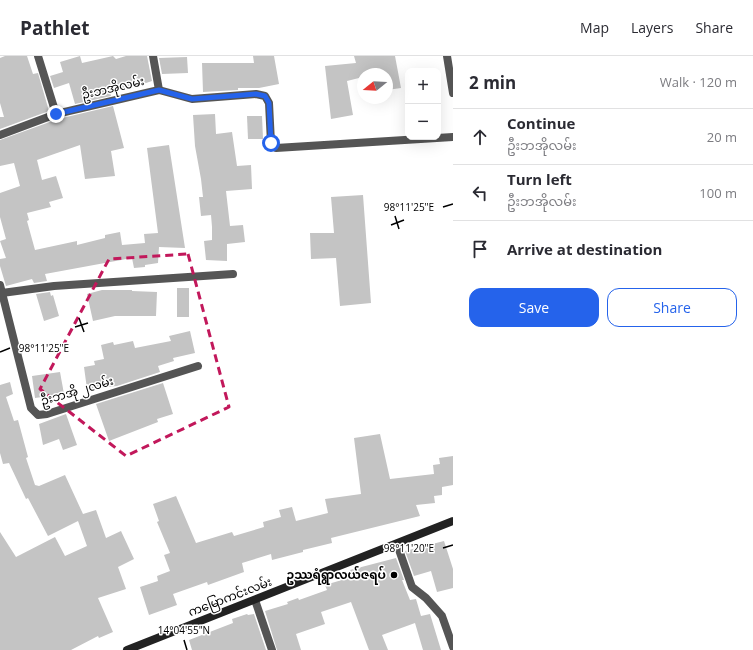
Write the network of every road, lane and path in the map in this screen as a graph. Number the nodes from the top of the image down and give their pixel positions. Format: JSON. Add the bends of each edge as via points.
{"nodes":[{"id":1,"x":38,"y":56,"type":"edge"},
{"id":2,"x":153,"y":56,"type":"edge"},
{"id":3,"x":447,"y":56,"type":"edge"},
{"id":4,"x":159,"y":90,"type":"junction"},
{"id":5,"x":453,"y":93,"type":"edge"},
{"id":6,"x":56,"y":114,"type":"junction"},
{"id":7,"x":0,"y":135,"type":"edge"},
{"id":8,"x":453,"y":137,"type":"edge"},
{"id":9,"x":233,"y":274,"type":"dead end"},
{"id":10,"x":1,"y":289,"type":"edge"},
{"id":11,"x":198,"y":366,"type":"dead end"},
{"id":12,"x":453,"y":521,"type":"edge"},
{"id":13,"x":397,"y":544,"type":"junction"},
{"id":14,"x":255,"y":600,"type":"junction"},
{"id":15,"x":453,"y":647,"type":"edge"},
{"id":16,"x":127,"y":650,"type":"edge"},
{"id":17,"x":272,"y":650,"type":"edge"}],
"edges":[{"from":1,"to":6,"type":"street"},
{"from":2,"to":4,"type":"street"},
{"from":3,"to":5,"type":"street"},
{"from":4,"to":6,"type":"street","name":"ဦးဘအိုလမ်း"},
{"from":4,"to":8,"type":"street","name":"ဦးဘအိုလမ်း","via":[[192,99],[256,94],[265,96],[269,103],[271,143],[276,148]]},
{"from":6,"to":7,"type":"street","name":"ဦးဘအိုလမ်း"},
{"from":9,"to":10,"type":"street","name":"ဦးဘအို ၂လမ်း"},
{"from":10,"to":11,"type":"street","name":"ဦးဘအို ၂လမ်း","via":[[31,408],[38,415]]},
{"from":12,"to":13,"type":"main road","name":"ကမြောကင်းလမ်း"},
{"from":13,"to":14,"type":"main road","name":"ကမြောကင်းလမ်း"},
{"from":13,"to":15,"type":"street","via":[[412,587],[442,616]]},
{"from":14,"to":16,"type":"main road","name":"ကမြောကင်းလမ်း"},
{"from":14,"to":17,"type":"street"}]}
